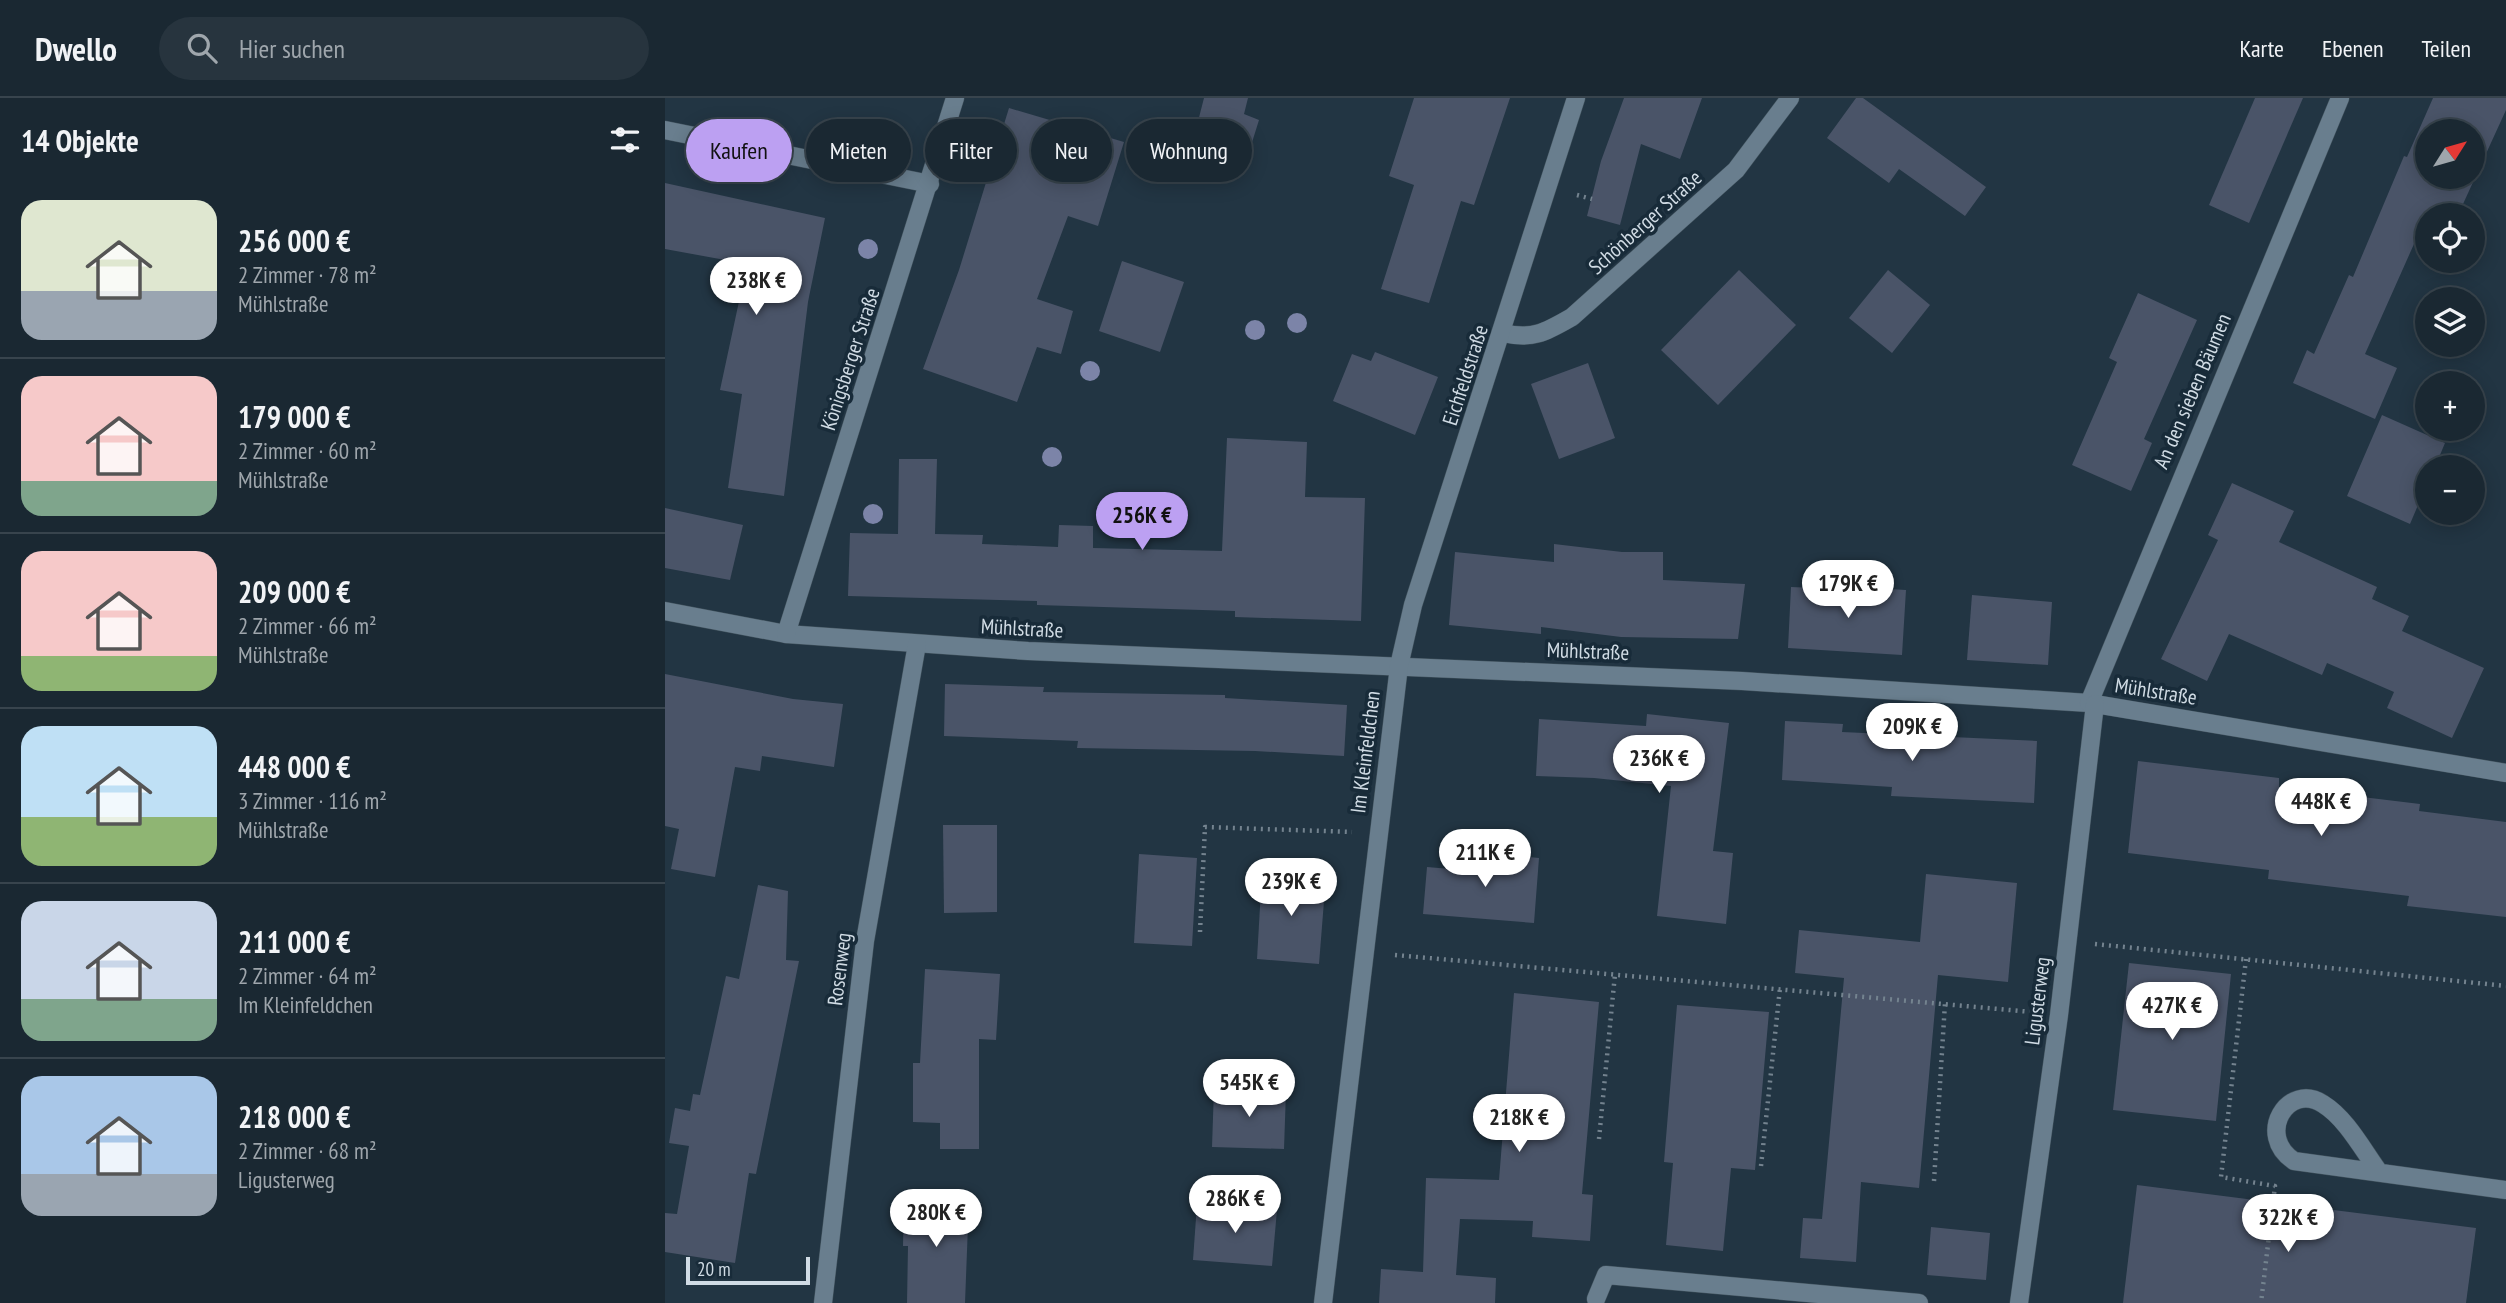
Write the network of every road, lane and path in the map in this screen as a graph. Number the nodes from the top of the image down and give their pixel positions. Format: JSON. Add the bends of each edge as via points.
{"nodes":[{"id":1,"x":955,"y":98,"type":"edge"},
{"id":2,"x":1576,"y":98,"type":"edge"},
{"id":3,"x":1790,"y":98,"type":"edge"},
{"id":4,"x":2340,"y":98,"type":"edge"},
{"id":5,"x":665,"y":130,"type":"edge"},
{"id":6,"x":930,"y":184,"type":"junction"},
{"id":7,"x":1503,"y":332,"type":"junction"},
{"id":8,"x":665,"y":611,"type":"edge"},
{"id":9,"x":786,"y":634,"type":"junction"},
{"id":10,"x":917,"y":644,"type":"junction"},
{"id":11,"x":1399,"y":666,"type":"junction"},
{"id":12,"x":2092,"y":704,"type":"junction"},
{"id":13,"x":2506,"y":773,"type":"edge"},
{"id":14,"x":1377,"y":832,"type":"junction"},
{"id":15,"x":1200,"y":932,"type":"dead end"},
{"id":16,"x":2067,"y":943,"type":"junction"},
{"id":17,"x":1363,"y":952,"type":"junction"},
{"id":18,"x":1615,"y":974,"type":"junction"},
{"id":19,"x":2506,"y":986,"type":"edge"},
{"id":20,"x":1780,"y":988,"type":"junction"},
{"id":21,"x":1945,"y":1003,"type":"junction"},
{"id":22,"x":2059,"y":1015,"type":"junction"},
{"id":23,"x":1599,"y":1139,"type":"dead end"},
{"id":24,"x":1761,"y":1166,"type":"dead end"},
{"id":25,"x":2379,"y":1172,"type":"junction"},
{"id":26,"x":1934,"y":1181,"type":"dead end"},
{"id":27,"x":2506,"y":1191,"type":"edge"},
{"id":28,"x":1596,"y":1299,"type":"dead end"},
{"id":29,"x":823,"y":1303,"type":"edge"},
{"id":30,"x":1323,"y":1303,"type":"edge"},
{"id":31,"x":1919,"y":1303,"type":"edge"},
{"id":32,"x":2019,"y":1303,"type":"edge"}],
"edges":[{"from":1,"to":6,"type":"street","name":"Königsberger Straße"},
{"from":2,"to":7,"type":"street","name":"Eichfeldstraße"},
{"from":3,"to":7,"type":"street","name":"Schönberger Straße","via":[[1736,170],[1572,317],[1523,338]]},
{"from":4,"to":12,"type":"street","name":"An den sieben Bäumen"},
{"from":5,"to":6,"type":"street"},
{"from":6,"to":9,"type":"street","name":"Königsberger Straße"},
{"from":7,"to":11,"type":"street","name":"Eichfeldstraße","via":[[1412,605]]},
{"from":8,"to":9,"type":"street","name":"Mühlstraße"},
{"from":9,"to":10,"type":"street","name":"Mühlstraße"},
{"from":10,"to":11,"type":"street","name":"Mühlstraße"},
{"from":10,"to":29,"type":"street","name":"Rosenweg","via":[[865,941]]},
{"from":11,"to":12,"type":"street","name":"Mühlstraße","via":[[1742,681]]},
{"from":11,"to":14,"type":"street","name":"Im Kleinfeldchen"},
{"from":12,"to":13,"type":"street","name":"Mühlstraße"},
{"from":12,"to":16,"type":"street","name":"Ligusterweg"},
{"from":14,"to":15,"type":"path","via":[[1205,827]]},
{"from":14,"to":17,"type":"street","name":"Im Kleinfeldchen"},
{"from":16,"to":19,"type":"path"},
{"from":16,"to":22,"type":"street","name":"Ligusterweg"},
{"from":17,"to":18,"type":"path"},
{"from":17,"to":30,"type":"street","name":"Im Kleinfeldchen"},
{"from":18,"to":20,"type":"path"},
{"from":18,"to":23,"type":"path"},
{"from":20,"to":21,"type":"path"},
{"from":20,"to":24,"type":"path"},
{"from":21,"to":22,"type":"path"},
{"from":21,"to":26,"type":"path"},
{"from":22,"to":32,"type":"street","name":"Ligusterweg"},
{"from":25,"to":25,"type":"street","via":[[2334,1112],[2321,1102],[2296,1101],[2278,1118],[2277,1143],[2294,1161]]},
{"from":25,"to":27,"type":"street"},
{"from":28,"to":31,"type":"street","via":[[1606,1275]]}]}
